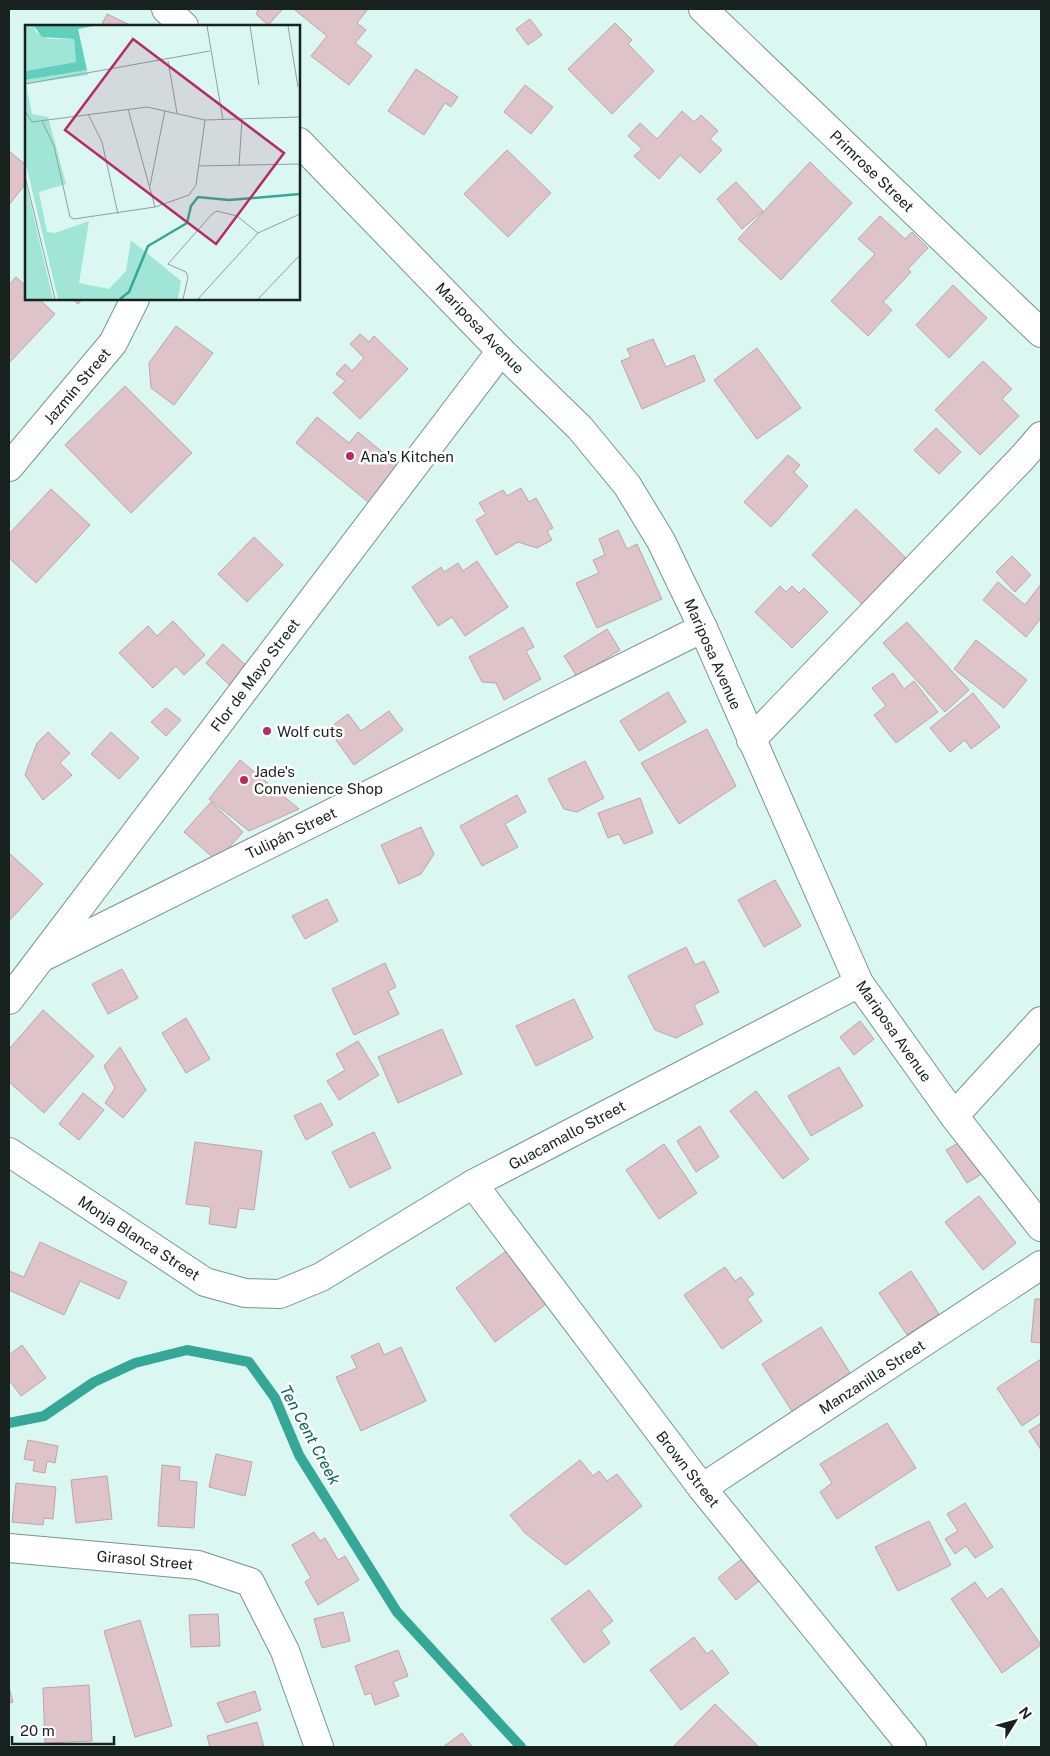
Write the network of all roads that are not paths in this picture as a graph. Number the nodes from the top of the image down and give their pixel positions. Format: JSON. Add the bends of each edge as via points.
{"nodes":[{"id":1,"x":166,"y":9,"type":"edge"},
{"id":2,"x":703,"y":9,"type":"edge"},
{"id":3,"x":183,"y":25,"type":"edge"},
{"id":4,"x":300,"y":143,"type":"edge"},
{"id":5,"x":135,"y":300,"type":"edge"},
{"id":6,"x":1041,"y":333,"type":"edge"},
{"id":7,"x":501,"y":351,"type":"junction"},
{"id":8,"x":1041,"y":436,"type":"edge"},
{"id":9,"x":9,"y":467,"type":"edge"},
{"id":10,"x":703,"y":628,"type":"junction"},
{"id":11,"x":751,"y":740,"type":"junction"},
{"id":12,"x":40,"y":958,"type":"junction"},
{"id":13,"x":859,"y":983,"type":"junction"},
{"id":14,"x":9,"y":1000,"type":"edge"},
{"id":15,"x":1041,"y":1021,"type":"edge"},
{"id":16,"x":954,"y":1116,"type":"junction"},
{"id":17,"x":9,"y":1152,"type":"edge"},
{"id":18,"x":473,"y":1184,"type":"junction"},
{"id":19,"x":1041,"y":1227,"type":"edge"},
{"id":20,"x":1041,"y":1266,"type":"edge"},
{"id":21,"x":280,"y":1294,"type":"joint"},
{"id":22,"x":702,"y":1488,"type":"junction"},
{"id":23,"x":9,"y":1548,"type":"edge"},
{"id":24,"x":319,"y":1747,"type":"edge"},
{"id":25,"x":912,"y":1747,"type":"edge"}],
"edges":[{"from":1,"to":3,"type":"street"},
{"from":2,"to":6,"type":"street","name":"Primrose Street"},
{"from":4,"to":7,"type":"street","name":"Mariposa Avenue"},
{"from":5,"to":9,"type":"street","name":"Jazmín Street","via":[[113,343]]},
{"from":7,"to":10,"type":"street","name":"Mariposa Avenue","via":[[580,428],[627,485],[661,541]]},
{"from":7,"to":12,"type":"street","name":"Flor de Mayo Street"},
{"from":8,"to":11,"type":"street"},
{"from":10,"to":11,"type":"street","name":"Mariposa Avenue"},
{"from":10,"to":12,"type":"street","name":"Tulipán Street"},
{"from":11,"to":13,"type":"street","name":"Mariposa Avenue"},
{"from":12,"to":14,"type":"street","name":"Flor de Mayo Street"},
{"from":13,"to":16,"type":"street","name":"Mariposa Avenue"},
{"from":13,"to":18,"type":"street","name":"Guacamallo Street"},
{"from":15,"to":16,"type":"street"},
{"from":16,"to":19,"type":"street","name":"Mariposa Avenue"},
{"from":17,"to":21,"type":"street","name":"Monja Blanca Street","via":[[205,1282],[245,1293]]},
{"from":18,"to":21,"type":"street","name":"Guacamallo Street","via":[[321,1277]]},
{"from":18,"to":22,"type":"street","name":"Brown Street"},
{"from":20,"to":22,"type":"street","name":"Manzanilla Street"},
{"from":22,"to":25,"type":"street","name":"Brown Street"},
{"from":23,"to":24,"type":"street","name":"Girasol Street","via":[[198,1565],[250,1582],[285,1651]]}]}
